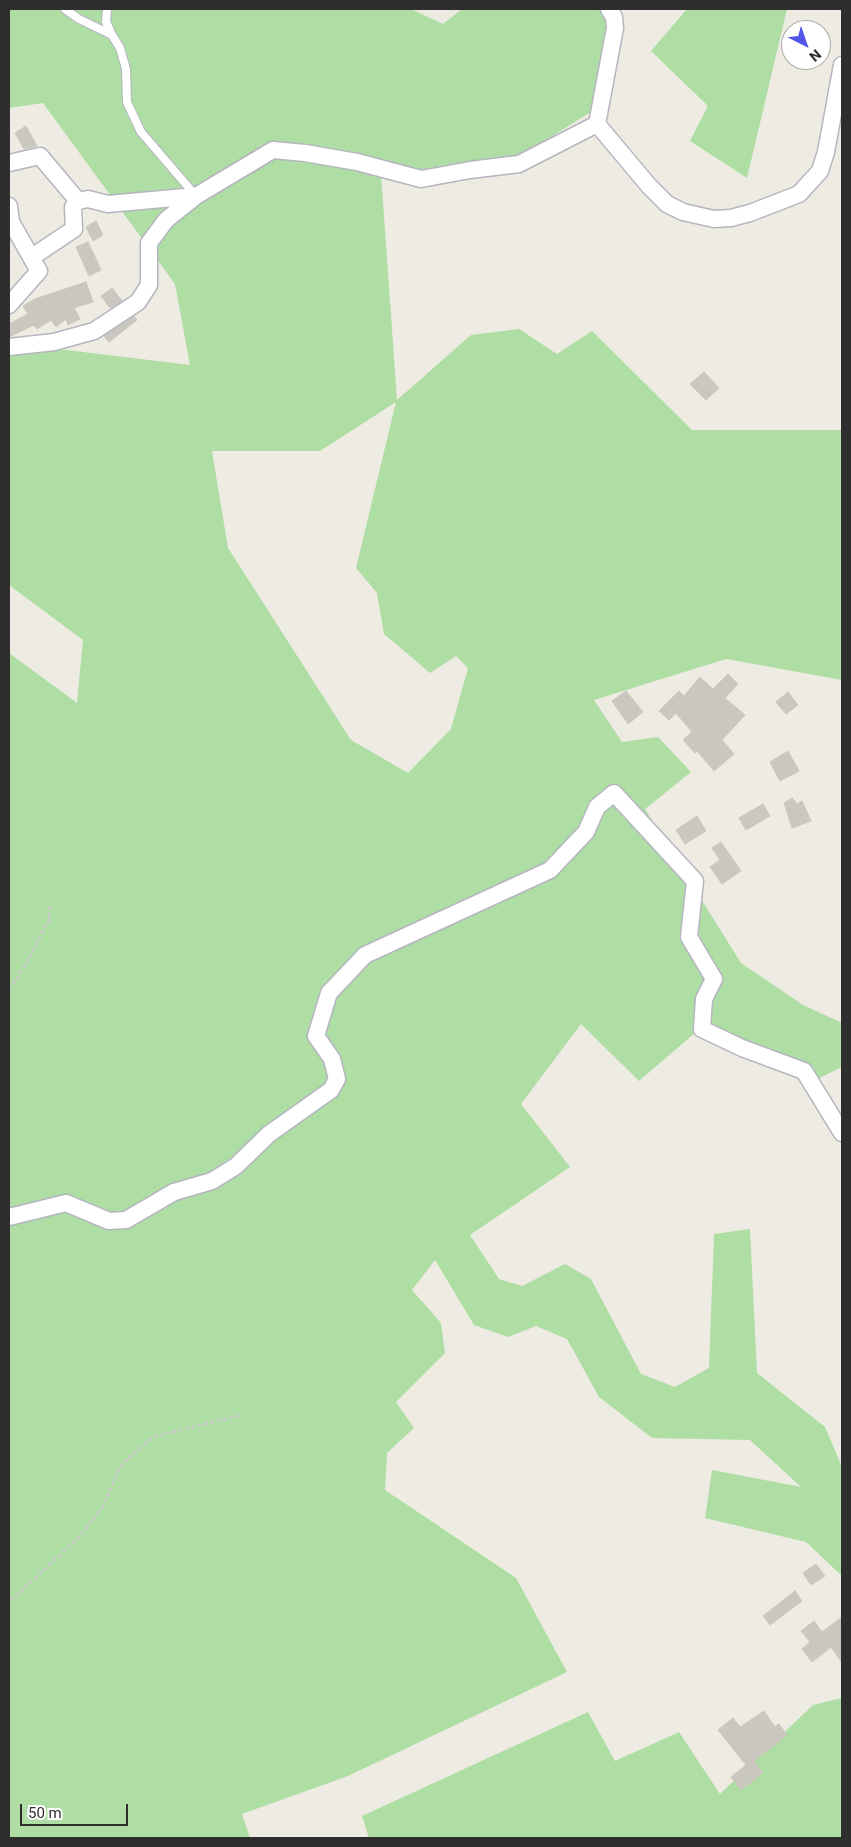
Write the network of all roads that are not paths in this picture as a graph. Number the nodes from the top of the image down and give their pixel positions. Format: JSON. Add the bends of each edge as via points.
{"nodes":[{"id":1,"x":64,"y":9,"type":"edge"},
{"id":2,"x":107,"y":9,"type":"edge"},
{"id":3,"x":609,"y":9,"type":"edge"},
{"id":4,"x":112,"y":35,"type":"junction"},
{"id":5,"x":842,"y":65,"type":"edge"},
{"id":6,"x":597,"y":124,"type":"junction"},
{"id":7,"x":9,"y":164,"type":"edge"},
{"id":8,"x":196,"y":196,"type":"junction"},
{"id":9,"x":78,"y":201,"type":"junction"},
{"id":10,"x":9,"y":206,"type":"edge"},
{"id":11,"x":32,"y":258,"type":"junction"},
{"id":12,"x":9,"y":305,"type":"edge"},
{"id":13,"x":9,"y":347,"type":"edge"},
{"id":14,"x":842,"y":1133,"type":"edge"},
{"id":15,"x":9,"y":1217,"type":"edge"}],
"edges":[{"from":1,"to":4,"type":"lane"},
{"from":2,"to":4,"type":"lane","via":[[106,22]]},
{"from":3,"to":6,"type":"street","via":[[615,28]]},
{"from":4,"to":8,"type":"lane","via":[[126,69],[127,102],[141,132]]},
{"from":5,"to":6,"type":"street","via":[[820,171],[799,194],[732,218],[714,219],[683,212],[667,204]]},
{"from":6,"to":8,"type":"street","via":[[519,164],[421,179],[357,162],[273,150]]},
{"from":7,"to":9,"type":"street","via":[[40,156]]},
{"from":8,"to":9,"type":"street","via":[[108,204],[88,199]]},
{"from":8,"to":13,"type":"street","via":[[166,220],[149,243],[149,285],[138,302],[94,331],[54,342]]},
{"from":9,"to":11,"type":"street","via":[[73,207],[74,229]]},
{"from":10,"to":11,"type":"street","via":[[11,222]]},
{"from":11,"to":12,"type":"street","via":[[38,271]]},
{"from":14,"to":15,"type":"street","via":[[804,1071],[702,1030],[704,999],[714,979],[689,937],[695,881],[614,793],[597,807],[586,832],[550,870],[366,955],[330,993],[316,1036],[336,1072],[337,1079],[331,1090],[269,1134],[236,1166],[212,1181],[174,1192],[126,1220],[109,1222],[66,1203]]}]}
